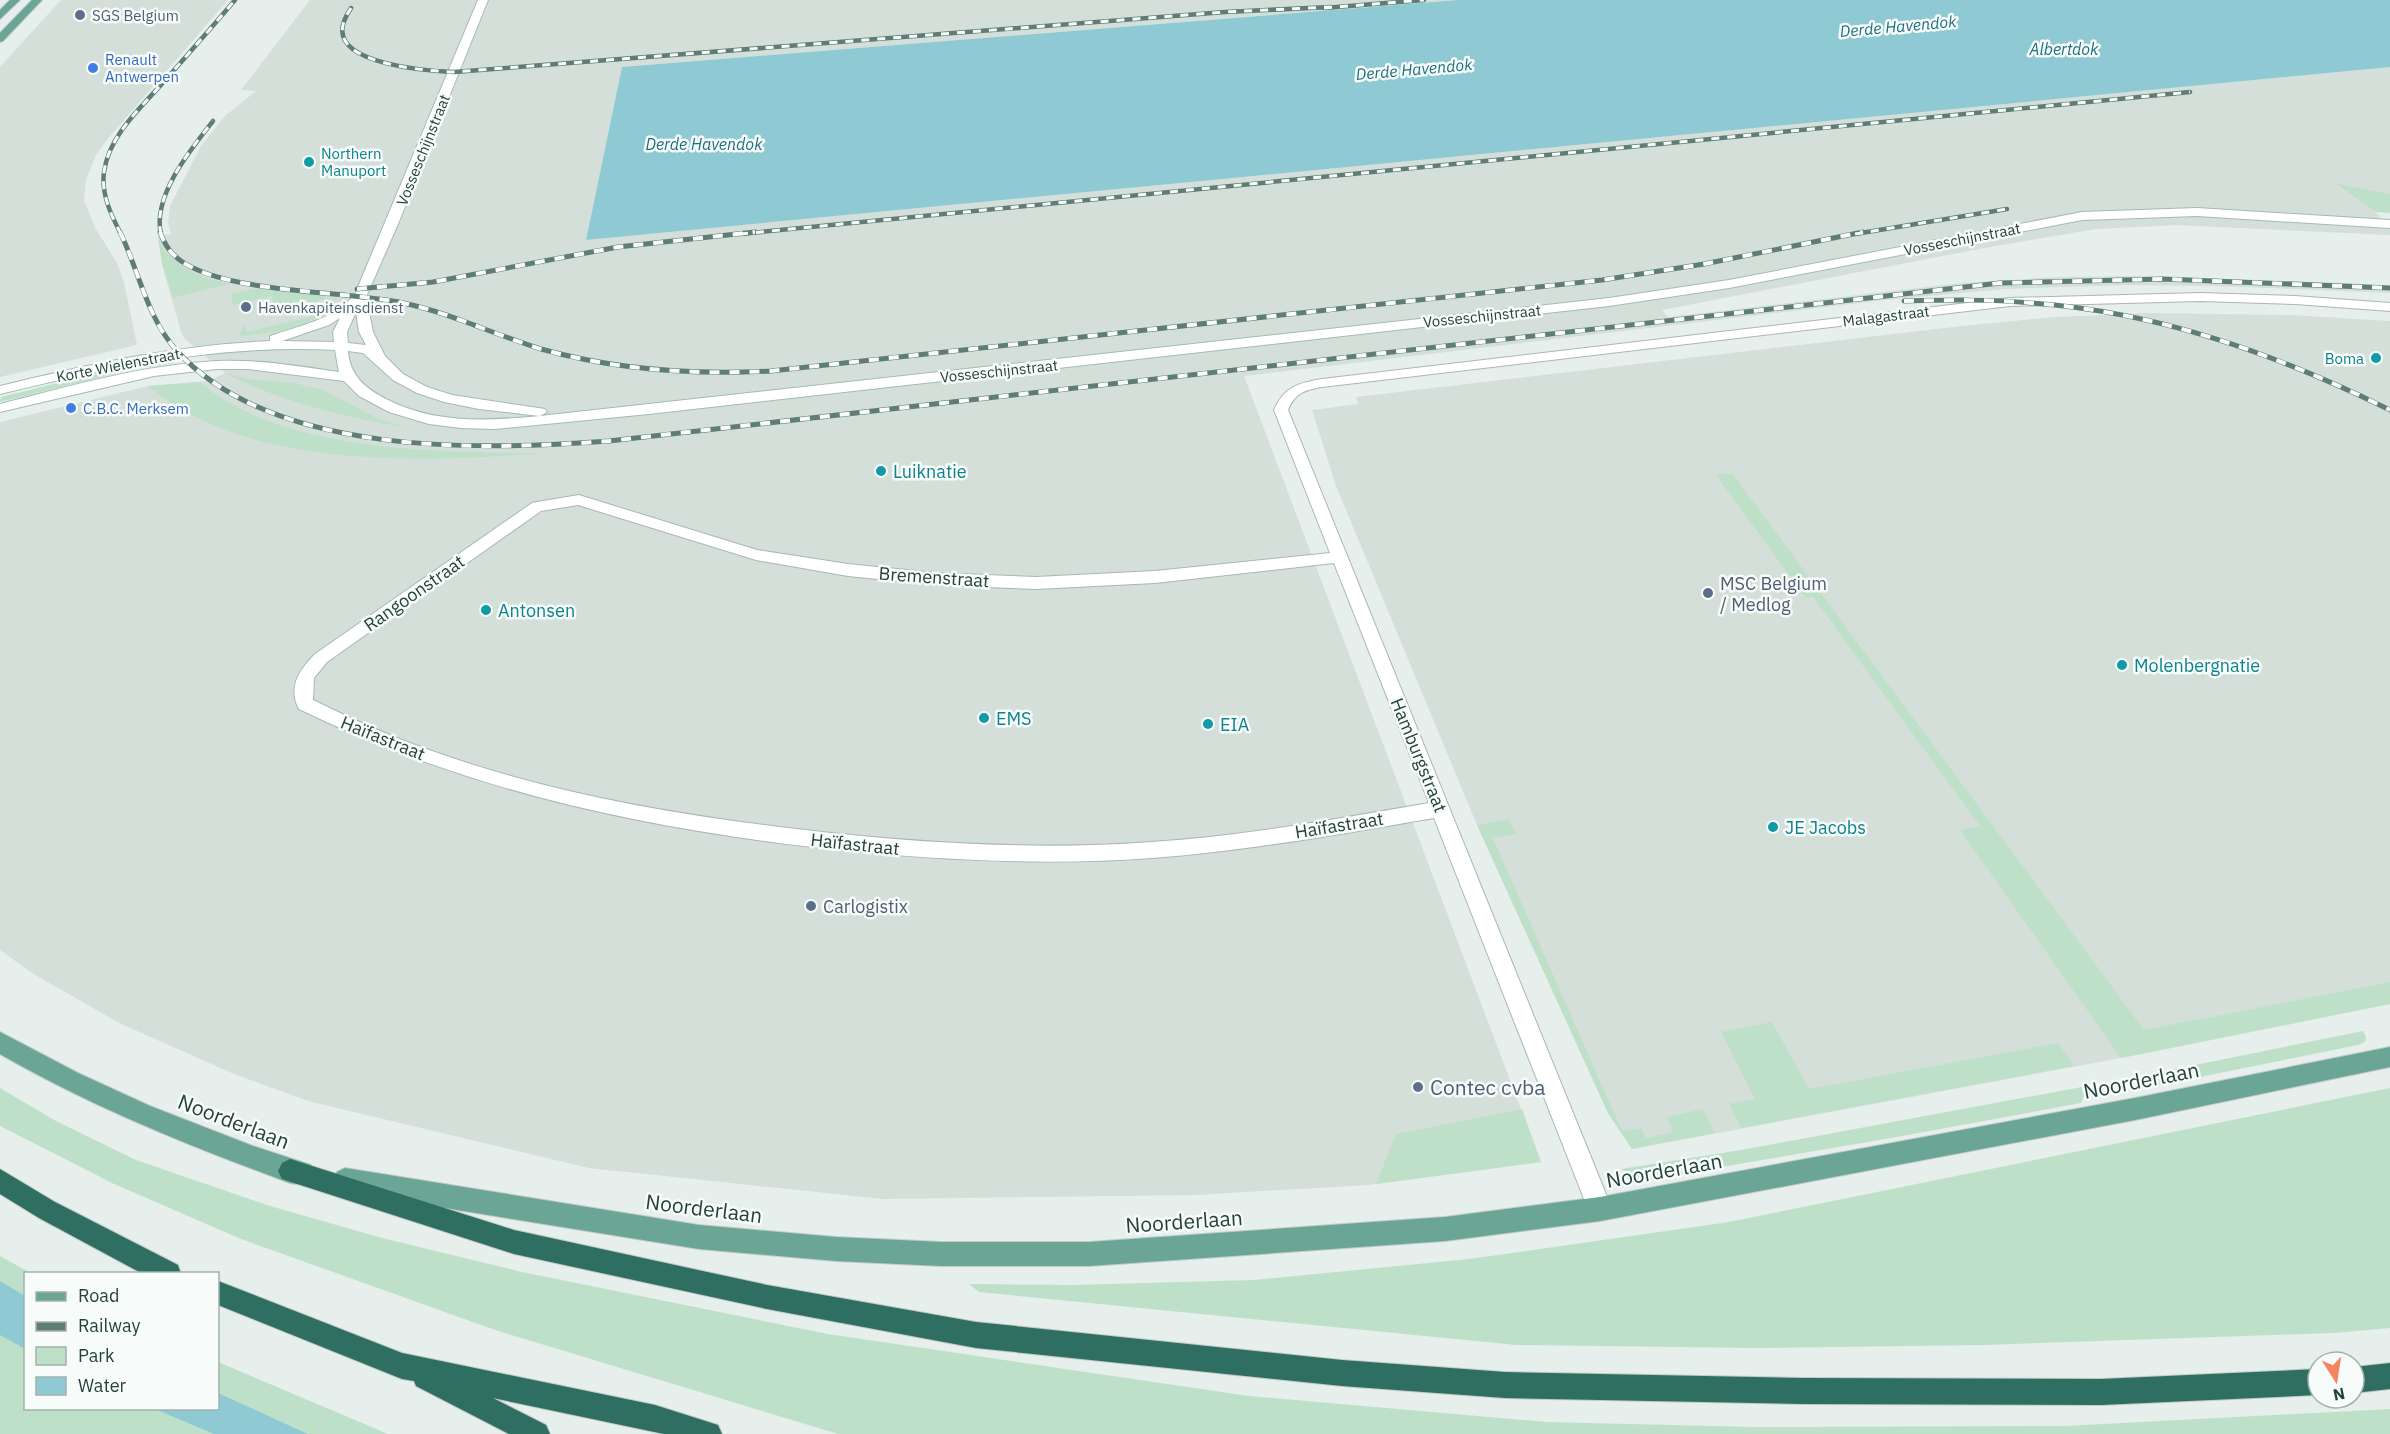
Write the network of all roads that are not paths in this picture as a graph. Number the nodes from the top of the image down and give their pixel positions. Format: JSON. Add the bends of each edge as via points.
{"nodes":[{"id":1,"x":15,"y":0,"type":"edge"},
{"id":2,"x":37,"y":0,"type":"edge"},
{"id":3,"x":483,"y":0,"type":"edge"},
{"id":4,"x":0,"y":15,"type":"edge"},
{"id":5,"x":0,"y":39,"type":"edge"},
{"id":6,"x":2390,"y":224,"type":"edge"},
{"id":7,"x":356,"y":301,"type":"junction"},
{"id":8,"x":2390,"y":307,"type":"edge"},
{"id":9,"x":366,"y":328,"type":"junction"},
{"id":10,"x":342,"y":346,"type":"junction"},
{"id":11,"x":238,"y":348,"type":"junction"},
{"id":12,"x":382,"y":363,"type":"junction"},
{"id":13,"x":246,"y":365,"type":"junction"},
{"id":14,"x":1384,"y":376,"type":"joint"},
{"id":15,"x":348,"y":377,"type":"junction"},
{"id":16,"x":0,"y":390,"type":"edge"},
{"id":17,"x":0,"y":408,"type":"edge"},
{"id":18,"x":571,"y":416,"type":"junction"},
{"id":19,"x":537,"y":507,"type":"joint"},
{"id":20,"x":1340,"y":557,"type":"junction"},
{"id":21,"x":300,"y":687,"type":"joint"},
{"id":22,"x":1441,"y":809,"type":"junction"},
{"id":23,"x":0,"y":1042,"type":"edge"},
{"id":24,"x":2390,"y":1057,"type":"edge"},
{"id":25,"x":290,"y":1171,"type":"junction"},
{"id":26,"x":0,"y":1181,"type":"edge"},
{"id":27,"x":1600,"y":1209,"type":"junction"},
{"id":28,"x":165,"y":1272,"type":"edge"},
{"id":29,"x":219,"y":1293,"type":"edge"},
{"id":30,"x":402,"y":1366,"type":"junction"},
{"id":31,"x":2390,"y":1376,"type":"edge"},
{"id":32,"x":2366,"y":1379,"type":"edge"},
{"id":33,"x":2306,"y":1383,"type":"edge"},
{"id":34,"x":537,"y":1434,"type":"edge"},
{"id":35,"x":709,"y":1434,"type":"edge"}],
"edges":[{"from":1,"to":4,"type":"main road"},
{"from":2,"to":5,"type":"main road"},
{"from":3,"to":7,"type":"street","name":"Vosseschijnstraat"},
{"from":6,"to":18,"type":"street","name":"Vosseschijnstraat","via":[[2191,213],[2091,215],[1655,296]]},
{"from":7,"to":9,"type":"street","name":"Vosseschijnstraat"},
{"from":7,"to":10,"type":"street","name":"Vosseschijnstraat","via":[[340,332]]},
{"from":7,"to":11,"type":"street","name":"Korte Wielenstraat","via":[[308,329]]},
{"from":8,"to":14,"type":"street","name":"Malagastraat","via":[[2192,297],[2010,302]]},
{"from":9,"to":10,"type":"street","name":"Korte Wielenstraat"},
{"from":9,"to":12,"type":"street","name":"Vosseschijnstraat","via":[[368,340]]},
{"from":10,"to":11,"type":"street","name":"Korte Wielenstraat"},
{"from":10,"to":12,"type":"street","name":"Korte Wielenstraat","via":[[368,350]]},
{"from":10,"to":13,"type":"street","name":"Korte Wielenstraat","via":[[294,359]]},
{"from":10,"to":15,"type":"street","name":"Vosseschijnstraat"},
{"from":11,"to":16,"type":"street","name":"Korte Wielenstraat","via":[[123,361]]},
{"from":12,"to":18,"type":"street","name":"Vosseschijnstraat","via":[[410,386],[437,396],[468,404]]},
{"from":13,"to":15,"type":"street","name":"Korte Wielenstraat"},
{"from":13,"to":17,"type":"street","name":"Korte Wielenstraat","via":[[141,375]]},
{"from":14,"to":20,"type":"street","name":"Hamburgstraat","via":[[1300,387],[1287,395],[1281,410]]},
{"from":15,"to":18,"type":"street","name":"Vosseschijnstraat","via":[[364,393],[394,409],[429,420],[495,425]]},
{"from":19,"to":20,"type":"street","name":"Bremenstraat","via":[[579,500],[756,555],[936,579],[1036,583],[1155,577]]},
{"from":19,"to":21,"type":"street","name":"Rangoonstraat","via":[[321,658],[307,672]]},
{"from":20,"to":22,"type":"street","name":"Hamburgstraat"},
{"from":21,"to":22,"type":"street","name":"Haïfastraat","via":[[305,704],[328,716],[399,748],[490,776],[594,805],[818,840],[938,851],[1031,854],[1127,850],[1205,846]]},
{"from":22,"to":27,"type":"street","name":"Hamburgstraat"},
{"from":23,"to":25,"type":"main road","name":"Noorderlaan","via":[[54,1074],[180,1131]]},
{"from":24,"to":27,"type":"main road","name":"Noorderlaan"},
{"from":25,"to":27,"type":"main road","name":"Noorderlaan","via":[[699,1236],[940,1254],[1101,1253],[1445,1229]]},
{"from":25,"to":33,"type":"highway","via":[[514,1242],[767,1297],[976,1335],[1318,1371],[1505,1385],[1803,1391],[2101,1392]]},
{"from":26,"to":28,"type":"highway"},
{"from":29,"to":30,"type":"highway"},
{"from":30,"to":34,"type":"highway"},
{"from":30,"to":35,"type":"highway"},
{"from":31,"to":32,"type":"highway"}]}
